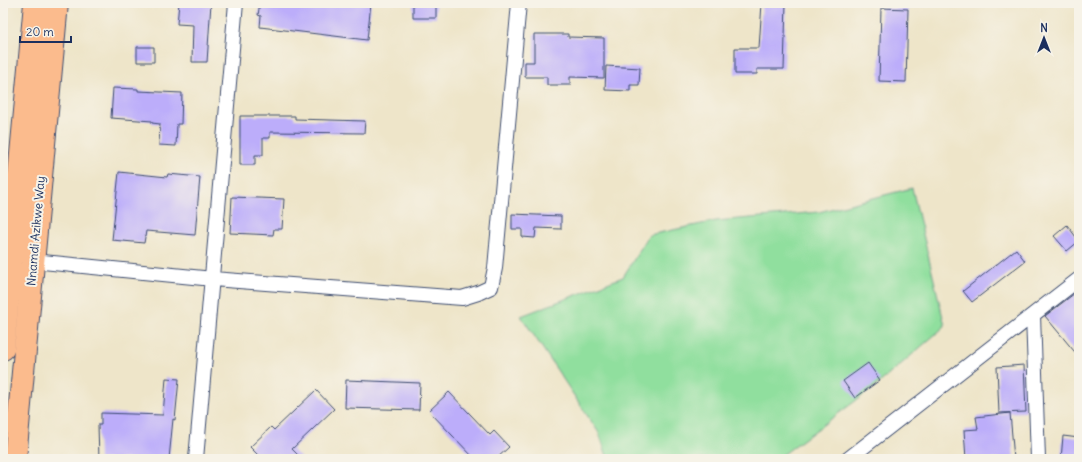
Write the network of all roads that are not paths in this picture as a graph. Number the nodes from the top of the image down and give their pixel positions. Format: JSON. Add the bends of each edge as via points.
{"nodes":[{"id":1,"x":35,"y":3,"type":"edge"},
{"id":2,"x":57,"y":3,"type":"edge"},
{"id":3,"x":236,"y":3,"type":"edge"},
{"id":4,"x":519,"y":3,"type":"edge"},
{"id":5,"x":33,"y":261,"type":"junction"},
{"id":6,"x":213,"y":279,"type":"junction"},
{"id":7,"x":1079,"y":279,"type":"edge"},
{"id":8,"x":6,"y":300,"type":"edge"},
{"id":9,"x":1033,"y":315,"type":"junction"},
{"id":10,"x":3,"y":349,"type":"edge"},
{"id":11,"x":15,"y":459,"type":"edge"},
{"id":12,"x":196,"y":459,"type":"edge"},
{"id":13,"x":848,"y":459,"type":"edge"},
{"id":14,"x":1038,"y":459,"type":"edge"}],
"edges":[{"from":1,"to":8,"type":"highway","name":"Nnamdi Azikwe Way"},
{"from":2,"to":5,"type":"highway","name":"Nnamdi Azikwe Way"},
{"from":3,"to":6,"type":"street"},
{"from":4,"to":6,"type":"street","via":[[495,268],[491,287],[462,298]]},
{"from":5,"to":6,"type":"street"},
{"from":5,"to":11,"type":"highway","name":"Nnamdi Azikwe Way"},
{"from":6,"to":12,"type":"street"},
{"from":7,"to":9,"type":"street"},
{"from":8,"to":10,"type":"highway","name":"Nnamdi Azikwe Way"},
{"from":9,"to":13,"type":"street"},
{"from":9,"to":14,"type":"street"}]}
